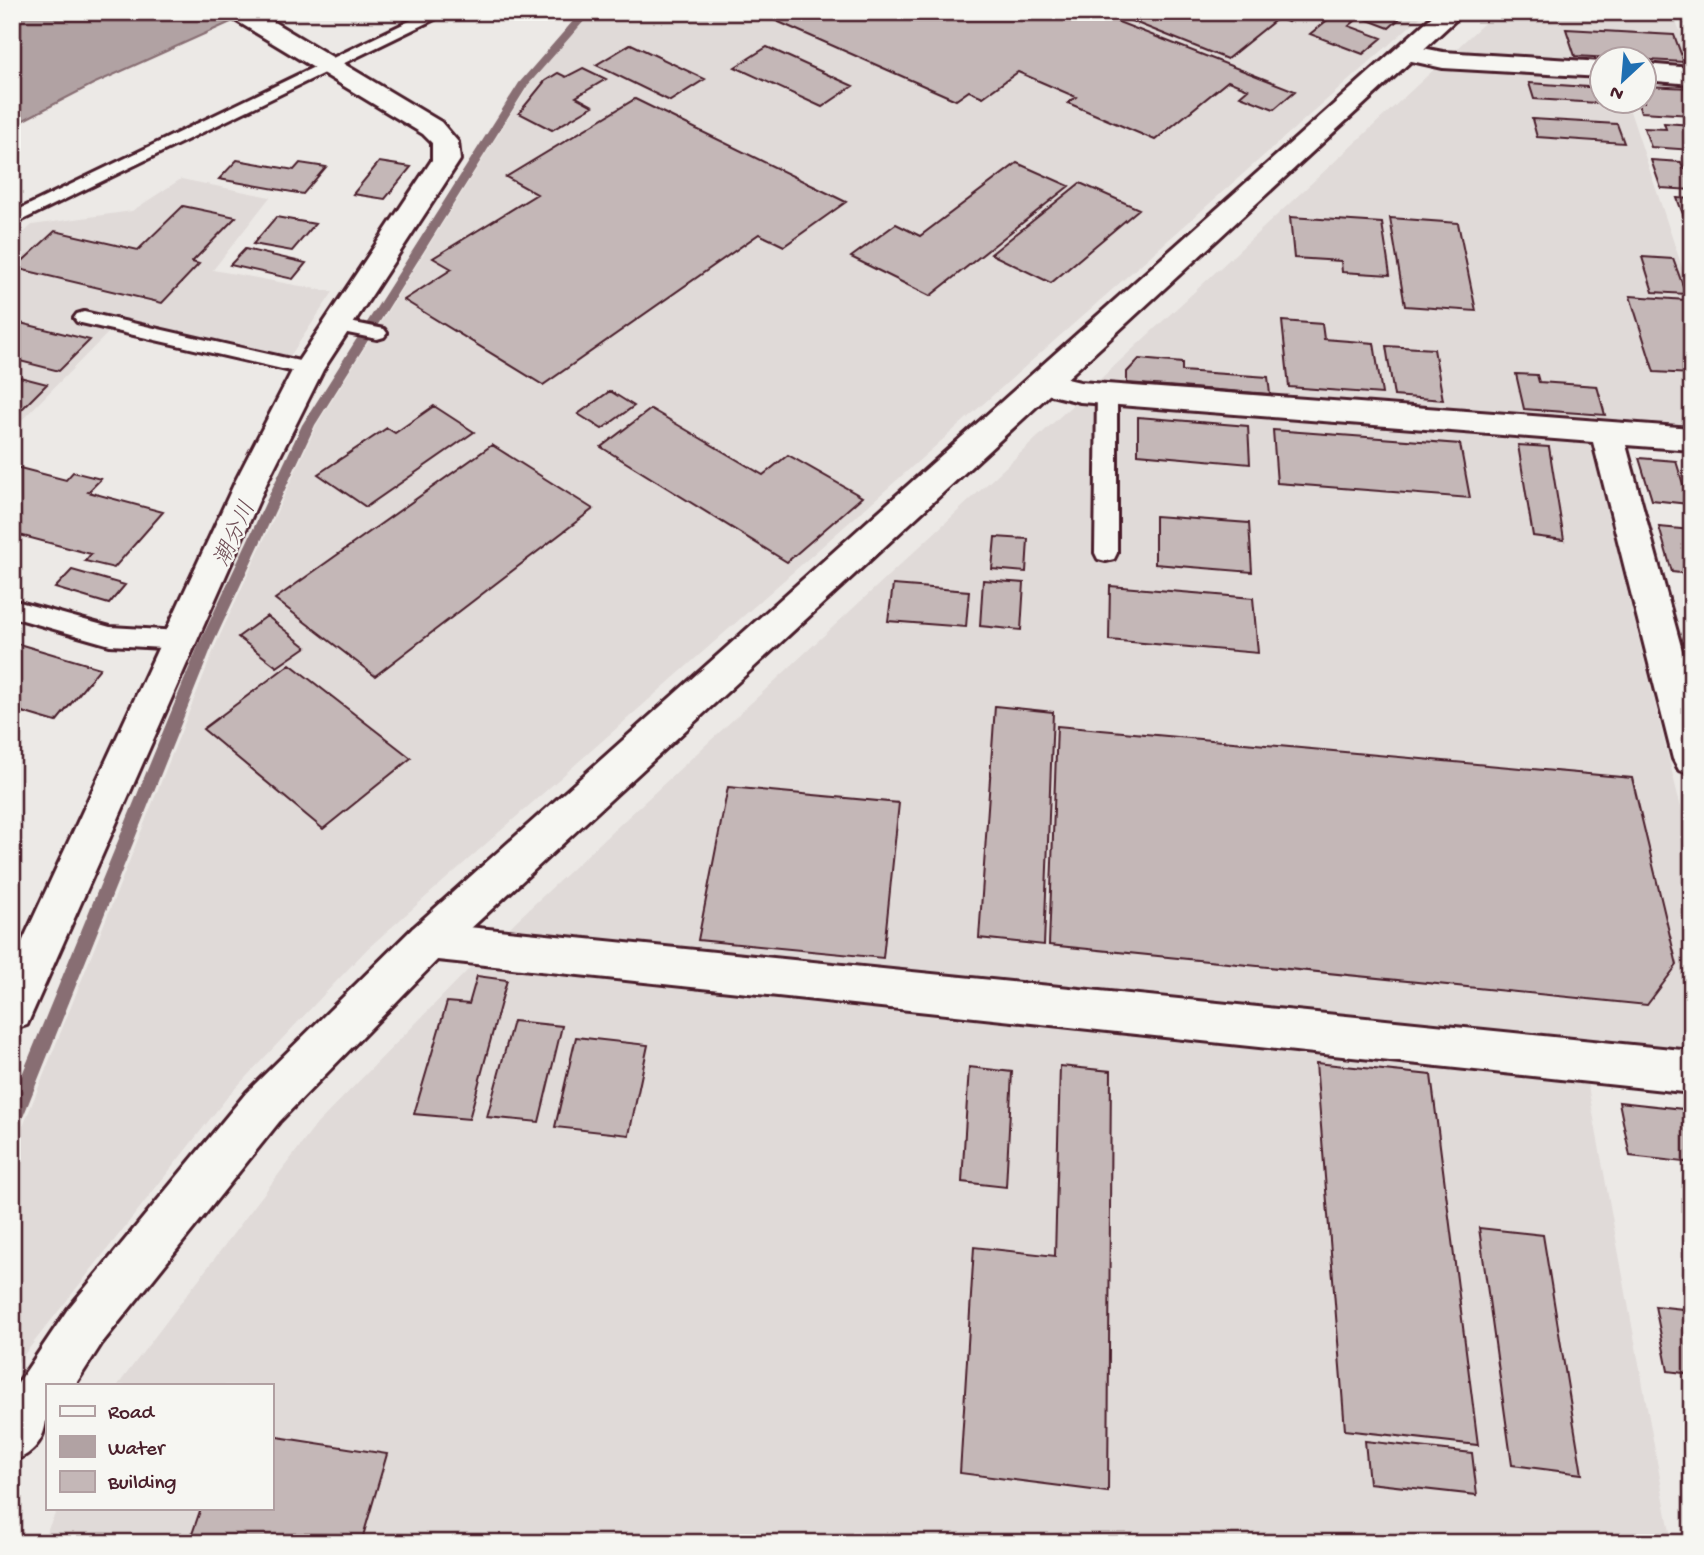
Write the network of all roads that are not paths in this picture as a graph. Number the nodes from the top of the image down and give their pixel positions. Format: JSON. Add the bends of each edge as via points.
{"nodes":[{"id":1,"x":239,"y":12,"type":"edge"},
{"id":2,"x":442,"y":12,"type":"edge"},
{"id":3,"x":1452,"y":12,"type":"edge"},
{"id":4,"x":1407,"y":53,"type":"junction"},
{"id":5,"x":322,"y":63,"type":"junction"},
{"id":6,"x":1588,"y":69,"type":"edge"},
{"id":7,"x":1658,"y":73,"type":"edge"},
{"id":8,"x":1692,"y":76,"type":"edge"},
{"id":9,"x":12,"y":219,"type":"edge"},
{"id":10,"x":84,"y":318,"type":"dead end"},
{"id":11,"x":308,"y":369,"type":"junction"},
{"id":12,"x":1042,"y":383,"type":"junction"},
{"id":13,"x":1107,"y":393,"type":"junction"},
{"id":14,"x":1607,"y":433,"type":"junction"},
{"id":15,"x":1692,"y":439,"type":"edge"},
{"id":16,"x":1107,"y":553,"type":"dead end"},
{"id":17,"x":12,"y":608,"type":"edge"},
{"id":18,"x":180,"y":640,"type":"junction"},
{"id":19,"x":1692,"y":759,"type":"edge"},
{"id":20,"x":428,"y":941,"type":"junction"},
{"id":21,"x":14,"y":1004,"type":"edge"},
{"id":22,"x":1692,"y":1072,"type":"edge"},
{"id":23,"x":47,"y":1384,"type":"edge"},
{"id":24,"x":46,"y":1385,"type":"edge"},
{"id":25,"x":12,"y":1437,"type":"edge"}],
"edges":[{"from":1,"to":5,"type":"street"},
{"from":2,"to":5,"type":"lane"},
{"from":3,"to":4,"type":"street"},
{"from":4,"to":6,"type":"street","via":[[1443,60]]},
{"from":4,"to":12,"type":"street"},
{"from":5,"to":9,"type":"lane"},
{"from":5,"to":11,"type":"street","via":[[432,128],[445,142],[446,160],[357,329]]},
{"from":7,"to":8,"type":"street"},
{"from":10,"to":11,"type":"lane"},
{"from":11,"to":18,"type":"street"},
{"from":12,"to":13,"type":"street"},
{"from":12,"to":20,"type":"street"},
{"from":13,"to":14,"type":"street"},
{"from":13,"to":16,"type":"lane"},
{"from":14,"to":15,"type":"street"},
{"from":14,"to":19,"type":"street"},
{"from":17,"to":18,"type":"lane","via":[[110,636]]},
{"from":18,"to":21,"type":"street"},
{"from":20,"to":22,"type":"street"},
{"from":20,"to":23,"type":"street","via":[[263,1107],[85,1326]]},
{"from":24,"to":25,"type":"street"}]}
